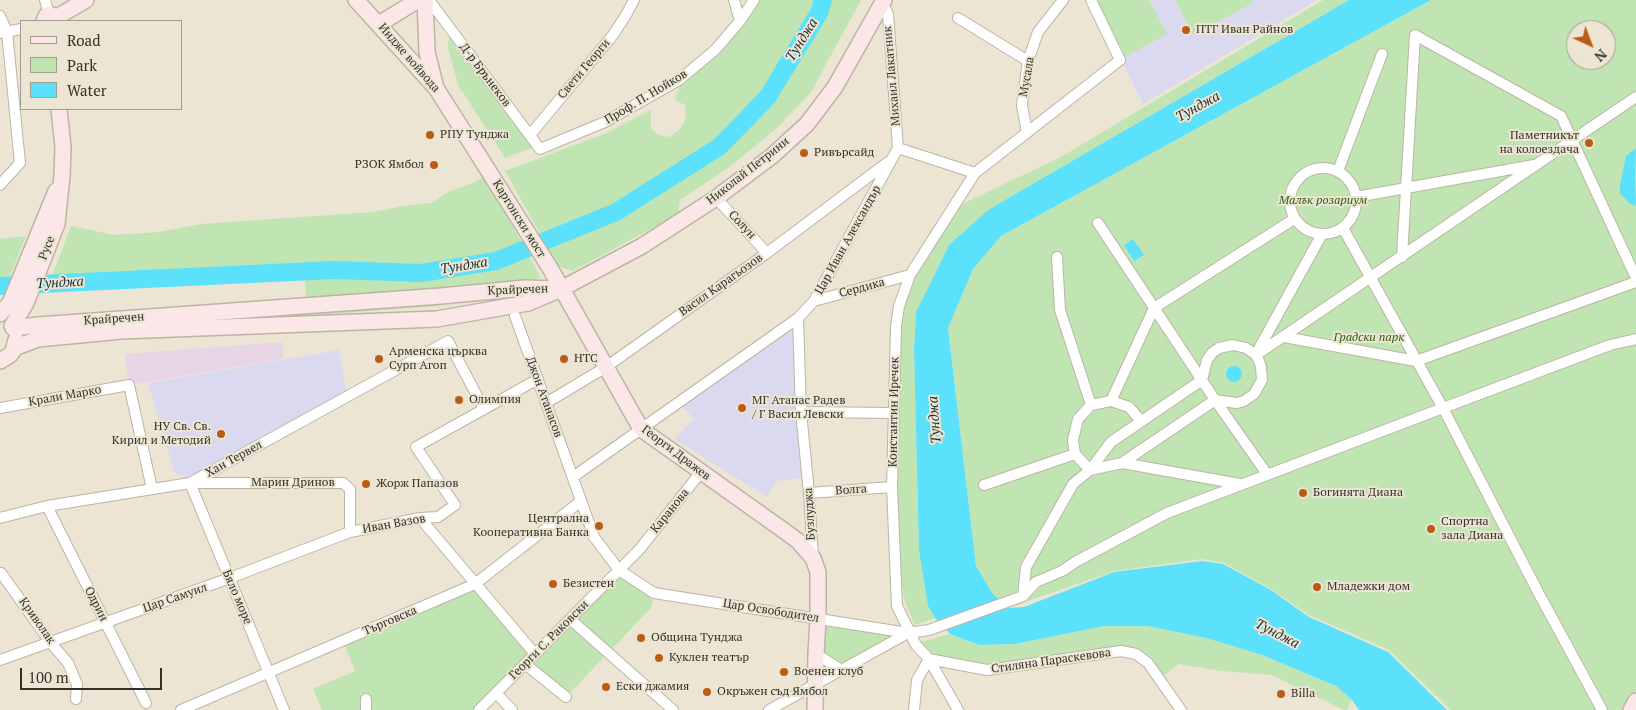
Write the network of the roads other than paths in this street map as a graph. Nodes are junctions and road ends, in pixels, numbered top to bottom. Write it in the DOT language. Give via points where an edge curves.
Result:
graph roads {
  1 [pos="86,0"];
  2 [pos="356,0"];
  3 [pos="418,0"];
  4 [pos="427,0"];
  5 [pos="634,0"];
  6 [pos="734,0"];
  7 [pos="754,0"];
  8 [pos="1063,0"];
  9 [pos="1091,0"];
  10 [pos="882,3"];
  11 [pos="51,15"];
  12 [pos="0,16"];
  13 [pos="958,18"];
  14 [pos="740,21"];
  15 [pos="379,24"];
  16 [pos="20,29"];
  17 [pos="4,33"];
  18 [pos="1382,54"];
  19 [pos="1028,61"];
  20 [pos="436,88"];
  21 [pos="1636,97"];
  22 [pos="60,110"];
  23 [pos="1026,133"];
  24 [pos="530,135"];
  25 [pos="1572,140"];
  26 [pos="898,148"];
  27 [pos="540,149"];
  28 [pos="891,160"];
  29 [pos="1537,164"];
  30 [pos="489,170"];
  31 [pos="1338,171"];
  32 [pos="975,173"];
  33 [pos="0,185"];
  34 [pos="1405,188"];
  35 [pos="1356,197"];
  36 [pos="716,198"];
  37 [pos="1294,219"];
  38 [pos="1098,223"];
  39 [pos="1343,228"];
  40 [pos="1322,234"];
  41 [pos="767,253"];
  42 [pos="1057,257"];
  43 [pos="1402,257"];
  44 [pos="910,275"];
  45 [pos="1370,278"];
  46 [pos="1636,278"];
  47 [pos="1636,282"];
  48 [pos="561,289"];
  49 [pos="814,301"];
  50 [pos="16,306"];
  51 [pos="1154,308"];
  52 [pos="515,316"];
  53 [pos="798,318"];
  54 [pos="9,324"];
  55 [pos="47,324"];
  56 [pos="1284,336"];
  57 [pos="1636,339"];
  58 [pos="14,348"];
  59 [pos="1256,355"];
  60 [pos="0,361"];
  61 [pos="1416,361"];
  62 [pos="606,367"];
  63 [pos="538,379"];
  64 [pos="1202,380"];
  65 [pos="1215,400"];
  66 [pos="1111,401"];
  67 [pos="546,403"];
  68 [pos="1091,406"];
  69 [pos="0,408"];
  70 [pos="1443,408"];
  71 [pos="484,409"];
  72 [pos="801,412"];
  73 [pos="893,413"];
  74 [pos="1141,421"];
  75 [pos="641,429"];
  76 [pos="1075,454"];
  77 [pos="1122,463"];
  78 [pos="1090,470"];
  79 [pos="701,472"];
  80 [pos="1267,474"];
  81 [pos="572,477"];
  82 [pos="190,483"];
  83 [pos="1241,484"];
  84 [pos="984,485"];
  85 [pos="892,487"];
  86 [pos="152,489"];
  87 [pos="809,493"];
  88 [pos="581,501"];
  89 [pos="47,506"];
  90 [pos="0,518"];
  91 [pos="420,518"];
  92 [pos="350,532"];
  93 [pos="813,558"];
  94 [pos="619,570"];
  95 [pos="1,573"];
  96 [pos="230,578"];
  97 [pos="475,584"];
  98 [pos="1022,596"];
  99 [pos="818,618"];
  100 [pos="570,619"];
  101 [pos="106,622"];
  102 [pos="908,633"];
  103 [pos="51,643"];
  104 [pos="535,654"];
  105 [pos="816,654"];
  106 [pos="929,659"];
  107 [pos="0,660"];
  108 [pos="525,664"];
  109 [pos="840,669"];
  110 [pos="269,672"];
  111 [pos="815,684"];
  112 [pos="496,693"];
  113 [pos="566,697"];
  114 [pos="366,698"];
  115 [pos="76,699"];
  116 [pos="1636,701"];
  117 [pos="146,702"];
  118 [pos="181,710"];
  119 [pos="284,710"];
  120 [pos="366,710"];
  121 [pos="479,710"];
  122 [pos="512,710"];
  123 [pos="673,710"];
  124 [pos="769,710"];
  125 [pos="816,710"];
  126 [pos="914,710"];
  127 [pos="958,710"];
  128 [pos="1181,710"];
  129 [pos="1602,710"];
  130 [pos="1631,710"];
  1 -- 11 [label="street"];
  2 -- 15 [label="street, Индже войвода"];
  3 -- 15 [label="street"];
  4 -- 20 [label="street" via="427,52"];
  4 -- 24 [label="street, Д-р Брънеков"];
  5 -- 24 [label="street, Свети Георги" via="613,34"];
  6 -- 14 [label="street"];
  7 -- 14 [label="street, Проф. П. Нойков"];
  8 -- 19 [label="street, Мусала" via="1038,32"];
  9 -- 23 [label="street" via="1120,60"];
  10 -- 26 [label="street, Михаил Лакатник" via="888,14"];
  10 -- 36 [label="street, Николай Петрини" via="835,87 807,124 772,156"];
  12 -- 17 [label="street"];
  13 -- 19 [label="street"];
  14 -- 27 [label="street, Проф. П. Нойков" via="715,50 679,80 605,122"];
  15 -- 20 [label="street, Индже войвода"];
  16 -- 17 [label="street"];
  17 -- 33 [label="street" via="20,163"];
  18 -- 31 [label="street"];
  19 -- 23 [label="street, Мусала" via="1022,105"];
  20 -- 30 [label="street, Индже войвода"];
  21 -- 25 [label="street"];
  22 -- 50 [label="street, Русе" via="62,176 49,224"];
  23 -- 32 [label="street"];
  24 -- 27 [label="street, Д-р Брънеков"];
  25 -- 29 [label="street"];
  25 -- 34 [label="street" via="1560,116 1415,35"];
  25 -- 46 [label="street"];
  26 -- 28 [label="street, Цар Иван Александър"];
  26 -- 32 [label="street"];
  28 -- 41 [label="street, Васил Карагьозов"];
  28 -- 49 [label="street, Цар Иван Александър"];
  29 -- 34 [label="street"];
  29 -- 43 [label="street"];
  30 -- 48 [label="street, Каргонски мост"];
  31 -- 35 [label="street" via="1347,178"];
  31 -- 37 [label="street" via="1317,168 1298,178 1289,198"];
  32 -- 44 [label="street, Константин Иречек"];
  34 -- 35 [label="street"];
  34 -- 43 [label="street"];
  35 -- 39 [label="street" via="1355,208"];
  36 -- 41 [label="street, Солун"];
  36 -- 48 [label="street, Николай Петрини" via="642,246"];
  37 -- 40 [label="street" via="1306,229"];
  37 -- 51 [label="street"];
  38 -- 51 [label="street"];
  39 -- 40 [label="street"];
  39 -- 45 [label="street"];
  40 -- 59 [label="street"];
  41 -- 62 [label="street, Васил Карагьозов"];
  42 -- 68 [label="street" via="1060,310"];
  43 -- 45 [label="street"];
  44 -- 49 [label="street, Сердика"];
  44 -- 73 [label="street, Константин Иречек" via="896,326"];
  45 -- 56 [label="street"];
  45 -- 61 [label="street"];
  47 -- 61 [label="street"];
  48 -- 55 [label="street, Крайречен" via="525,288"];
  48 -- 58 [label="street, Крайречен" via="528,303 437,319 121,331 38,339"];
  48 -- 62 [label="street, Георги Дражев"];
  49 -- 53 [label="street, Цар Иван Александър"];
  50 -- 54 [label="street, Русе"];
  50 -- 55 [label="street"];
  51 -- 64 [label="street"];
  51 -- 66 [label="street"];
  52 -- 63 [label="street, Джон Атанасов"];
  53 -- 72 [label="street, Бузлуджа"];
  53 -- 75 [label="street, Цар Иван Александър"];
  54 -- 55 [label="street, Крайречен"];
  54 -- 58 [label="street" via="16,336"];
  56 -- 59 [label="street"];
  56 -- 61 [label="street"];
  57 -- 70 [label="street" via="1610,345"];
  58 -- 60 [label="street"];
  59 -- 64 [label="street" via="1240,345 1219,348 1207,360"];
  59 -- 65 [label="street" via="1262,374 1254,394 1237,403"];
  61 -- 70 [label="street"];
  62 -- 67 [label="street, Васил Карагьозов"];
  62 -- 75 [label="street, Георги Дражев"];
  63 -- 67 [label="street, Джон Атанасов"];
  63 -- 71 [label="street"];
  64 -- 65 [label="street"];
  64 -- 74 [label="street"];
  65 -- 77 [label="street"];
  65 -- 80 [label="street"];
  66 -- 68 [label="street"];
  66 -- 74 [label="street" via="1129,407"];
  67 -- 81 [label="street, Джон Атанасов"];
  68 -- 76 [label="street" via="1078,419 1073,440"];
  69 -- 86 [label="street, Крали Марко" via="129,385"];
  70 -- 80 [label="street"];
  70 -- 129 [label="street"];
  71 -- 82 [label="street, Хан Тервел" via="448,341"];
  71 -- 91 [label="street, Иван Вазов" via="416,447 455,505 438,517"];
  72 -- 73 [label="street"];
  72 -- 87 [label="street, Бузлуджа"];
  73 -- 85 [label="street, Константин Иречек"];
  74 -- 78 [label="street" via="1111,442"];
  75 -- 79 [label="street, Георги Дражев"];
  75 -- 81 [label="street, Цар Иван Александър"];
  76 -- 78 [label="street"];
  76 -- 84 [label="street"];
  77 -- 78 [label="street"];
  77 -- 83 [label="street"];
  78 -- 98 [label="street" via="1073,484 1026,566"];
  79 -- 93 [label="street, Георги Дражев" via="798,541"];
  79 -- 94 [label="street, Каранова"];
  80 -- 83 [label="street"];
  81 -- 88 [label="street, Джон Атанасов"];
  82 -- 86 [label="street, Хан Тервел"];
  82 -- 92 [label="street, Марин Дринов" via="343,483 350,489"];
  82 -- 96 [label="street, Бяло море"];
  83 -- 98 [label="street" via="1167,513 1036,582"];
  85 -- 87 [label="street, Волга"];
  85 -- 102 [label="street, Константин Иречек" via="897,606"];
  86 -- 89 [label="street, Хан Тервел"];
  87 -- 93 [label="street, Бузлуджа"];
  88 -- 94 [label="street, Цар Освободител" via="594,537"];
  88 -- 97 [label="street, Търговска"];
  89 -- 90 [label="street, Хан Тервел"];
  89 -- 101 [label="street, Одрин"];
  91 -- 92 [label="street, Иван Вазов"];
  91 -- 97 [label="street"];
  92 -- 96 [label="street, Цар Самуил"];
  93 -- 99 [label="street, Бузлуджа" via="818,572"];
  94 -- 99 [label="street, Цар Освободител" via="654,593"];
  94 -- 100 [label="street, Георги С. Раковски"];
  95 -- 103 [label="street, Криволак"];
  96 -- 101 [label="street, Цар Самуил"];
  96 -- 110 [label="street, Бяло море"];
  97 -- 104 [label="street"];
  97 -- 110 [label="street, Търговска"];
  98 -- 102 [label="street, Цар Освободител" via="929,630"];
  99 -- 102 [label="street, Цар Освободител"];
  99 -- 105 [label="street, Бузлуджа"];
  100 -- 104 [label="street, Георги С. Раковски"];
  100 -- 123 [label="street"];
  101 -- 103 [label="street, Цар Самуил"];
  101 -- 117 [label="street, Одрин"];
  102 -- 106 [label="street"];
  102 -- 109 [label="street"];
  103 -- 107 [label="street, Цар Самуил"];
  103 -- 115 [label="street, Криволак" via="68,663 77,684"];
  104 -- 108 [label="street, Георги С. Раковски"];
  105 -- 109 [label="street"];
  105 -- 111 [label="street, Бузлуджа"];
  106 -- 126 [label="street" via="917,680"];
  106 -- 127 [label="street"];
  106 -- 128 [label="street, Стиляна Параскевова" via="987,670 1121,651 1136,654 1148,663"];
  108 -- 112 [label="street, Георги С. Раковски"];
  108 -- 113 [label="street"];
  109 -- 111 [label="street"];
  110 -- 118 [label="street, Търговска"];
  110 -- 119 [label="street, Бяло море"];
  111 -- 124 [label="street"];
  111 -- 125 [label="street, Бузлуджа"];
  112 -- 121 [label="street, Георги С. Раковски"];
  112 -- 122 [label="street"];
  114 -- 120 [label="street"];
  116 -- 130 [label="street"];
}
